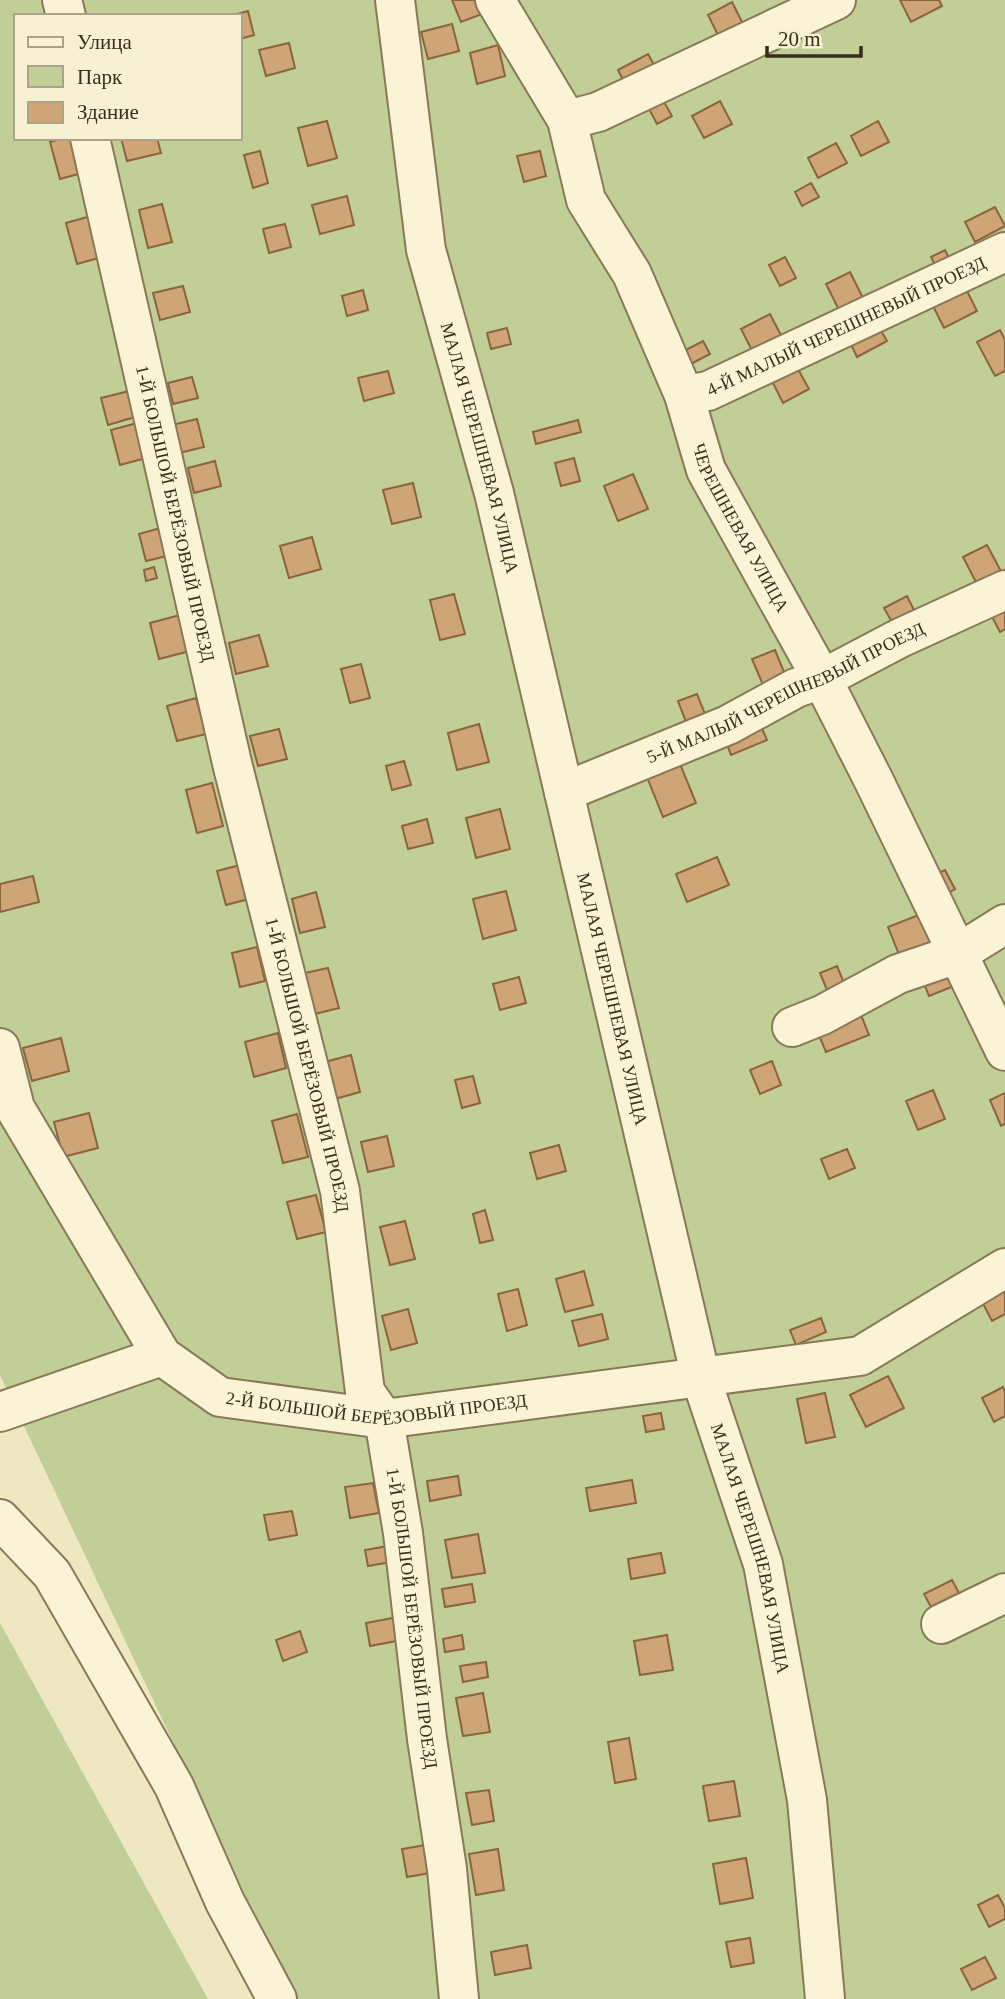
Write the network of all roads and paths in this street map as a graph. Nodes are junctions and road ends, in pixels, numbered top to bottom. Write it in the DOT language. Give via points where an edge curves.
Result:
graph roads {
  1 [pos="395,0"];
  2 [pos="495,0"];
  3 [pos="836,0"];
  4 [pos="567,120"];
  5 [pos="90,140"];
  6 [pos="1005,252"];
  7 [pos="684,395"];
  8 [pos="1005,590"];
  9 [pos="822,679"];
  10 [pos="564,792"];
  11 [pos="1005,924"];
  12 [pos="957,954"];
  13 [pos="792,1027"];
  14 [pos="0,1048"];
  15 [pos="1005,1051"];
  16 [pos="1005,1268"];
  17 [pos="162,1356"];
  18 [pos="701,1378"];
  19 [pos="0,1412"];
  20 [pos="384,1419"];
  21 [pos="0,1519"];
  22 [pos="1005,1593"];
  23 [pos="941,1624"];
  24 [pos="277,1999"];
  25 [pos="459,1999"];
  26 [pos="825,1999"];
  1 -- 10 [label="lane, МАЛАЯ ЧЕРЕШНЕВАЯ УЛИЦА" via="426,250 494,494"];
  2 -- 4 [label="lane, ЧЕРЕШНЕВАЯ УЛИЦА"];
  3 -- 4 [label="lane" via="598,112"];
  4 -- 7 [label="lane, ЧЕРЕШНЕВАЯ УЛИЦА" via="586,200 632,274"];
  5 -- 20 [label="lane, 1-Й БОЛЬШОЙ БЕРЁЗОВЫЙ ПРОЕЗД" via="232,763 340,1191 365,1392"];
  6 -- 7 [label="lane, 4-Й МАЛЫЙ ЧЕРЕШНЕВЫЙ ПРОЕЗД" via="708,391"];
  7 -- 9 [label="lane, ЧЕРЕШНЕВАЯ УЛИЦА" via="706,470"];
  8 -- 9 [label="lane, 5-Й МАЛЫЙ ЧЕРЕШНЕВЫЙ ПРОЕЗД"];
  9 -- 10 [label="lane, 5-Й МАЛЫЙ ЧЕРЕШНЕВЫЙ ПРОЕЗД" via="728,724"];
  9 -- 12 [label="lane, ЧЕРЕШНЕВАЯ УЛИЦА"];
  10 -- 18 [label="lane, МАЛАЯ ЧЕРЕШНЕВАЯ УЛИЦА"];
  11 -- 12 [label="lane"];
  12 -- 13 [label="lane" via="898,974"];
  12 -- 15 [label="lane, ЧЕРЕШНЕВАЯ УЛИЦА"];
  14 -- 17 [label="lane, 2-Й БОЛЬШОЙ БЕРЁЗОВЫЙ ПРОЕЗД" via="15,1108"];
  16 -- 18 [label="lane, 2-Й БОЛЬШОЙ БЕРЁЗОВЫЙ ПРОЕЗД" via="860,1356"];
  17 -- 19 [label="lane"];
  17 -- 20 [label="lane, 2-Й БОЛЬШОЙ БЕРЁЗОВЫЙ ПРОЕЗД" via="220,1397"];
  18 -- 20 [label="lane, 2-Й БОЛЬШОЙ БЕРЁЗОВЫЙ ПРОЕЗД"];
  18 -- 26 [label="lane, МАЛАЯ ЧЕРЕШНЕВАЯ УЛИЦА" via="763,1564 807,1800"];
  20 -- 25 [label="lane, 1-Й БОЛЬШОЙ БЕРЁЗОВЫЙ ПРОЕЗД" via="447,1869"];
  21 -- 24 [label="lane" via="52,1574 174,1786 225,1902"];
  22 -- 23 [label="lane"];
}
